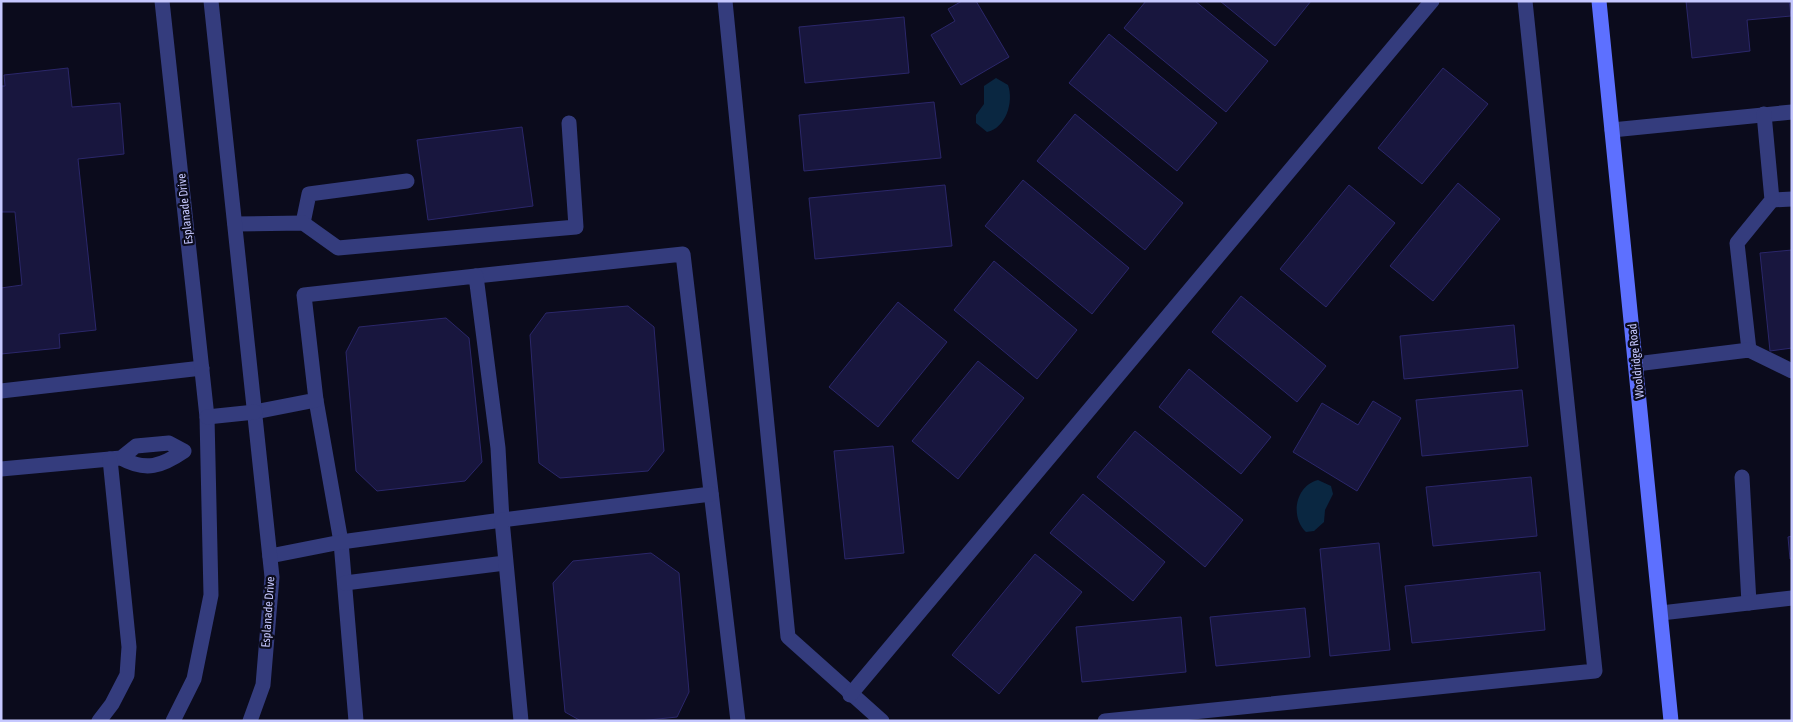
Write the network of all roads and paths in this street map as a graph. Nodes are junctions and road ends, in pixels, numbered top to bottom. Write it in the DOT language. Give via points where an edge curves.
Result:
graph roads {
  1 [pos="162,1"];
  2 [pos="211,1"];
  3 [pos="725,1"];
  4 [pos="1432,1"];
  5 [pos="1525,1"];
  6 [pos="1599,1"];
  7 [pos="1792,112"];
  8 [pos="1764,114"];
  9 [pos="569,123"];
  10 [pos="1612,130"];
  11 [pos="407,181"];
  12 [pos="1792,199"];
  13 [pos="1772,200"];
  14 [pos="303,222"];
  15 [pos="235,224"];
  16 [pos="476,276"];
  17 [pos="1749,350"];
  18 [pos="1636,364"];
  19 [pos="202,368"];
  20 [pos="1792,371"];
  21 [pos="1,391"];
  22 [pos="316,400"];
  23 [pos="254,412"];
  24 [pos="208,417"];
  25 [pos="208,448"];
  26 [pos="115,458"];
  27 [pos="1,469"];
  28 [pos="1742,477"];
  29 [pos="711,494"];
  30 [pos="502,520"];
  31 [pos="341,542"];
  32 [pos="270,556"];
  33 [pos="505,563"];
  34 [pos="345,583"];
  35 [pos="1792,598"];
  36 [pos="1749,603"];
  37 [pos="1661,613"];
  38 [pos="850,695"];
  39 [pos="99,721"];
  40 [pos="173,721"];
  41 [pos="250,721"];
  42 [pos="356,721"];
  43 [pos="521,721"];
  44 [pos="738,721"];
  45 [pos="882,721"];
  46 [pos="1105,721"];
  47 [pos="1671,721"];
  1 -- 19 [label="street, Esplanade Drive"];
  2 -- 15 [label="street, Esplanade Drive"];
  3 -- 38 [label="street" via="788,636"];
  4 -- 38 [label="street"];
  5 -- 46 [label="street" via="1595,671"];
  6 -- 10 [label="main road, Wooldridge Road"];
  7 -- 8 [label="street"];
  8 -- 10 [label="street"];
  8 -- 13 [label="street"];
  9 -- 14 [label="street" via="576,227 338,248"];
  10 -- 18 [label="main road, Wooldridge Road"];
  11 -- 14 [label="street" via="309,194"];
  12 -- 13 [label="street"];
  13 -- 17 [label="street" via="1737,243"];
  14 -- 15 [label="street"];
  15 -- 23 [label="street, Esplanade Drive"];
  16 -- 22 [label="street" via="304,295"];
  16 -- 29 [label="street" via="683,254"];
  16 -- 30 [label="street" via="498,448"];
  17 -- 18 [label="street"];
  17 -- 20 [label="street"];
  18 -- 37 [label="main road, Wooldridge Road"];
  19 -- 21 [label="street"];
  19 -- 24 [label="street, Esplanade Drive"];
  22 -- 23 [label="street"];
  22 -- 31 [label="street"];
  23 -- 24 [label="street"];
  23 -- 32 [label="street, Esplanade Drive"];
  24 -- 25 [label="street, Esplanade Drive"];
  25 -- 26 [label="street" via="184,451 167,463 136,466"];
  25 -- 40 [label="street, Esplanade Drive" via="211,596 194,679"];
  26 -- 27 [label="street"];
  26 -- 39 [label="street" via="129,647 127,675"];
  28 -- 36 [label="street"];
  29 -- 30 [label="street"];
  29 -- 44 [label="street"];
  30 -- 31 [label="street"];
  30 -- 33 [label="street"];
  31 -- 32 [label="street"];
  31 -- 34 [label="street"];
  32 -- 41 [label="street, Esplanade Drive" via="272,577 263,684"];
  33 -- 34 [label="street"];
  33 -- 43 [label="street"];
  34 -- 42 [label="street"];
  35 -- 36 [label="street"];
  36 -- 37 [label="street"];
  37 -- 47 [label="main road, Wooldridge Road"];
  38 -- 45 [label="street"];
}
